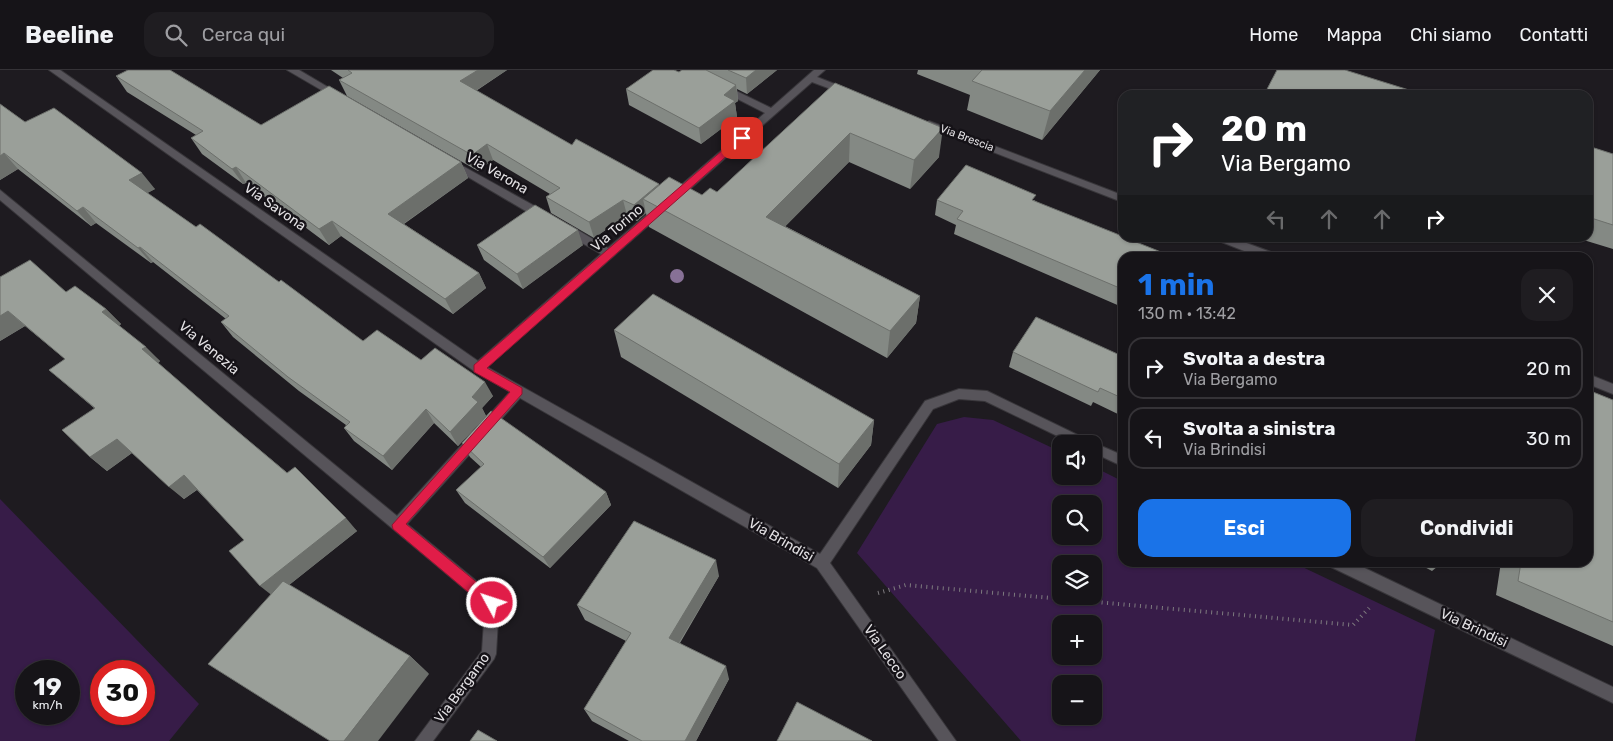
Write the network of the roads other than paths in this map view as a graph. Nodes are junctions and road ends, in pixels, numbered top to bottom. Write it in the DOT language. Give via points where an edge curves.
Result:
graph roads {
  1 [pos="54,70"];
  2 [pos="292,70"];
  3 [pos="820,70"];
  4 [pos="811,78"];
  5 [pos="711,82"];
  6 [pos="857,96"];
  7 [pos="344,100"];
  8 [pos="772,112"];
  9 [pos="921,120"];
  10 [pos="438,154"];
  11 [pos="0,194"];
  12 [pos="1118,196"];
  13 [pos="1233,242"];
  14 [pos="1259,252"];
  15 [pos="610,254"];
  16 [pos="478,368"];
  17 [pos="1593,381"];
  18 [pos="1613,388"];
  19 [pos="518,391"];
  20 [pos="1068,435"];
  21 [pos="1102,451"];
  22 [pos="1118,459"];
  23 [pos="398,525"];
  24 [pos="822,564"];
  25 [pos="1346,567"];
  26 [pos="1613,695"];
  27 [pos="423,741"];
  28 [pos="948,741"];
  1 -- 16 [label="street, Via Savona"];
  2 -- 7 [label="street"];
  3 -- 4 [label="street, Via Torino"];
  4 -- 6 [label="street"];
  4 -- 8 [label="street, Via Torino"];
  5 -- 8 [label="street"];
  8 -- 15 [label="street, Via Torino"];
  9 -- 12 [label="street, Via Brescia"];
  10 -- 15 [label="street, Via Verona"];
  11 -- 23 [label="street, Via Venezia"];
  13 -- 14 [label="street"];
  15 -- 16 [label="street, Via Torino"];
  16 -- 19 [label="street, Via Brindisi"];
  17 -- 18 [label="street"];
  19 -- 23 [label="street"];
  19 -- 24 [label="street, Via Brindisi"];
  20 -- 24 [label="street, Via Brindisi" via="987,396 959,394 929,405"];
  21 -- 22 [label="street"];
  23 -- 27 [label="street, Via Bergamo" via="492,603 490,654"];
  24 -- 28 [label="street, Via Lecco"];
  25 -- 26 [label="street, Via Brindisi"];
}
